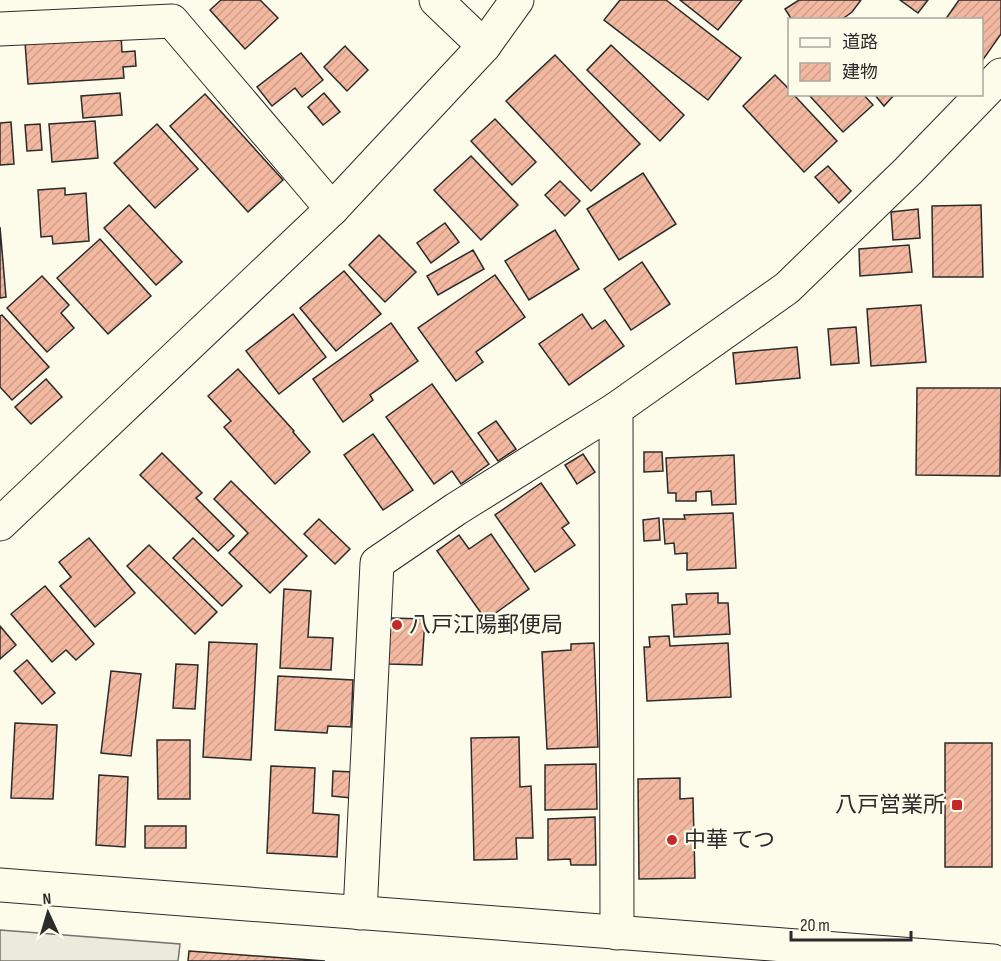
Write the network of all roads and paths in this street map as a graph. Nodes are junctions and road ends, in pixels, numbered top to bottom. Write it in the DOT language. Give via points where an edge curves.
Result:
graph roads {
  1 [pos="436,0"];
  2 [pos="517,0"];
  3 [pos="0,29"];
  4 [pos="484,46"];
  5 [pos="1001,75"];
  6 [pos="983,94"];
  7 [pos="981,96"];
  8 [pos="332,208"];
  9 [pos="616,409"];
  10 [pos="0,524"];
  11 [pos="0,885"];
  12 [pos="360,913"];
  13 [pos="617,933"];
  14 [pos="993,961"];
  1 -- 4 [label="street"];
  2 -- 4 [label="street"];
  3 -- 8 [label="street" via="172,21"];
  4 -- 8 [label="street"];
  5 -- 6 [label="street"];
  7 -- 9 [label="street" via="787,288"];
  8 -- 10 [label="street"];
  9 -- 12 [label="street" via="377,563"];
  9 -- 13 [label="street"];
  11 -- 12 [label="street"];
  12 -- 13 [label="street"];
  13 -- 14 [label="street"];
}
